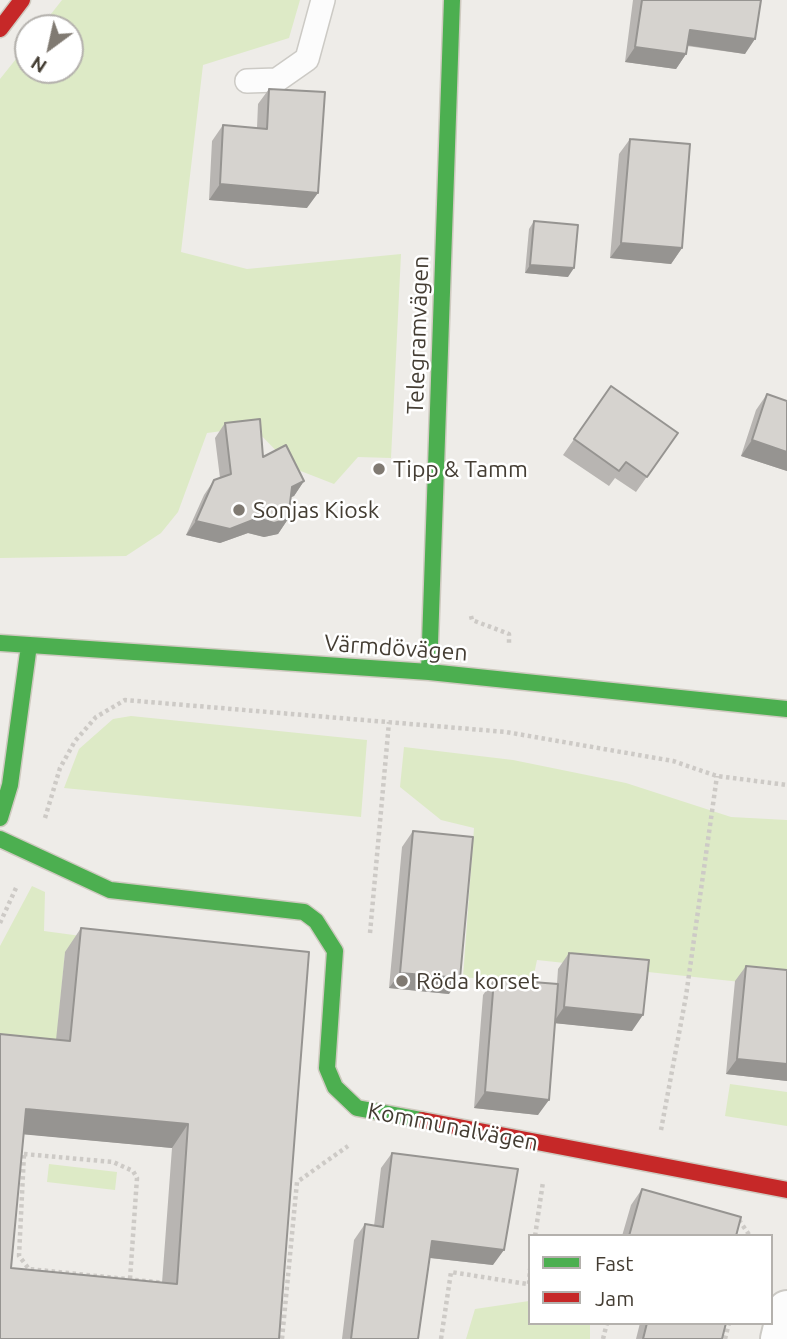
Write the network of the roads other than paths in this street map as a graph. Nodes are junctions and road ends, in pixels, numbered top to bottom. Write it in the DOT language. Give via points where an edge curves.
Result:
graph roads {
  1 [pos="22,0"];
  2 [pos="323,0"];
  3 [pos="452,0"];
  4 [pos="0,29"];
  5 [pos="247,81"];
  6 [pos="0,643"];
  7 [pos="29,645"];
  8 [pos="429,672"];
  9 [pos="787,709"];
  10 [pos="0,738"];
  11 [pos="10,785"];
  12 [pos="0,818"];
  13 [pos="0,839"];
  14 [pos="787,1190"];
  15 [pos="787,1310"];
  16 [pos="780,1339"];
  1 -- 4 [label="street"];
  2 -- 5 [label="lane" via="307,59 276,80"];
  3 -- 8 [label="street, Telegramvägen"];
  6 -- 7 [label="street, Värmdövägen"];
  7 -- 8 [label="street, Värmdövägen"];
  7 -- 11 [label="street"];
  8 -- 9 [label="street, Värmdövägen"];
  10 -- 11 [label="street"];
  11 -- 12 [label="street"];
  13 -- 14 [label="street, Kommunalvägen" via="110,890 304,912 316,921 335,951 327,1068 335,1087 357,1108"];
  15 -- 16 [label="street"];
}
